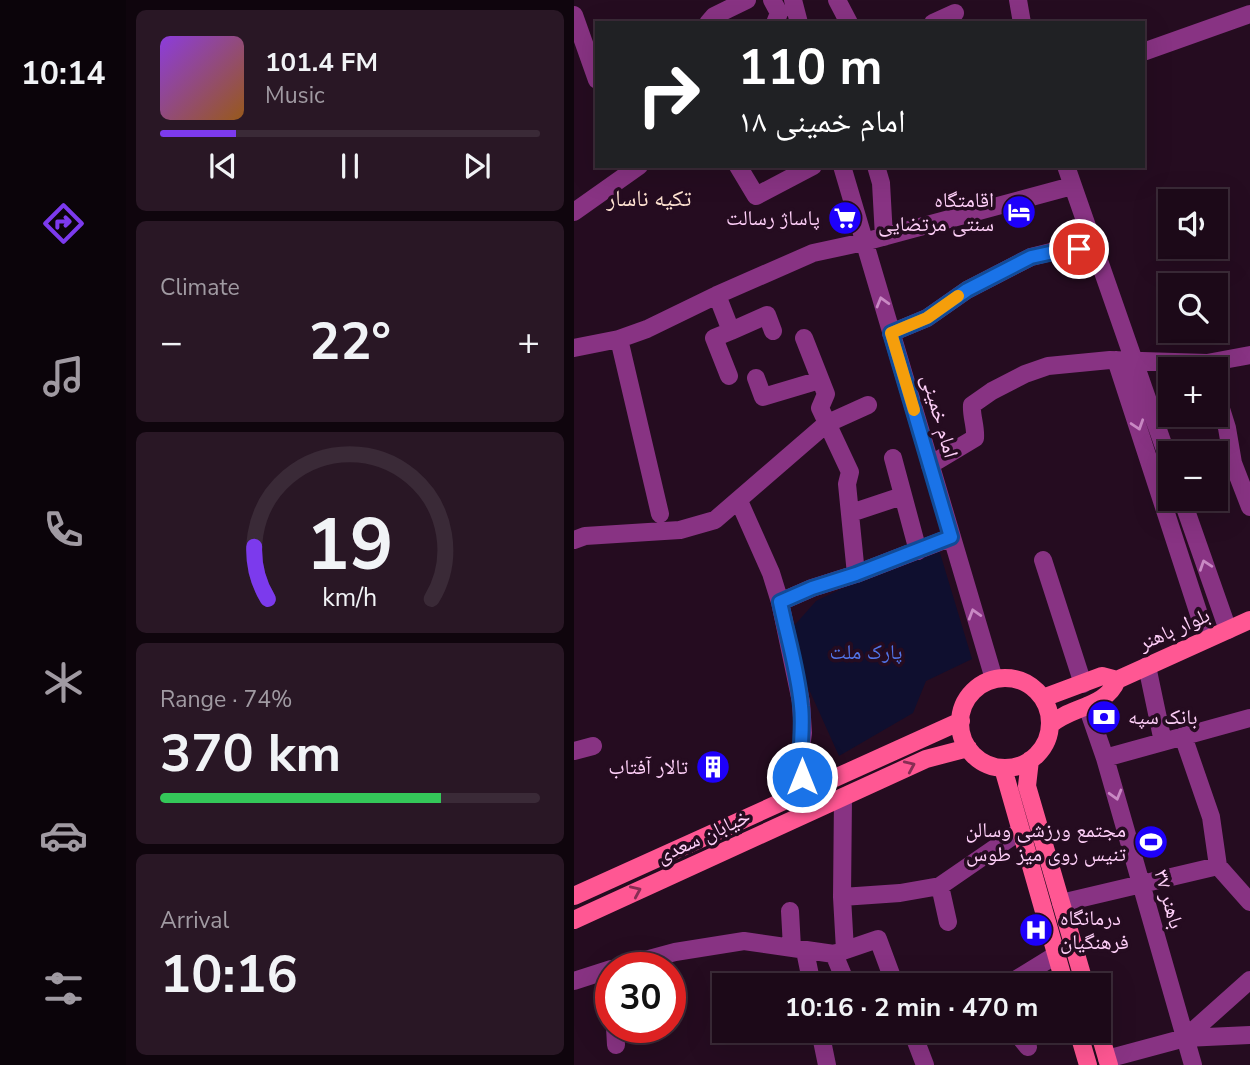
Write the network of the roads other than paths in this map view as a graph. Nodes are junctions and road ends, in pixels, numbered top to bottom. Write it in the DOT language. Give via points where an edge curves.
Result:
graph roads {
  1 [pos="747,0"];
  2 [pos="772,0"];
  3 [pos="793,0"];
  4 [pos="837,0"];
  5 [pos="1018,0"];
  6 [pos="955,13"];
  7 [pos="1250,14"];
  8 [pos="574,15"];
  9 [pos="710,21"];
  10 [pos="776,21"];
  11 [pos="798,21"];
  12 [pos="848,21"];
  13 [pos="937,21"];
  14 [pos="1023,21"];
  15 [pos="1145,51"];
  16 [pos="595,74"];
  17 [pos="636,168"];
  18 [pos="739,168"];
  19 [pos="809,168"];
  20 [pos="843,168"];
  21 [pos="877,168"];
  22 [pos="1067,168"];
  23 [pos="1072,186"];
  24 [pos="574,212"];
  25 [pos="884,237"];
  26 [pos="864,242"];
  27 [pos="1094,249"];
  28 [pos="717,295"];
  29 [pos="731,331"];
  30 [pos="773,331"];
  31 [pos="891,333"];
  32 [pos="804,338"];
  33 [pos="619,339"];
  34 [pos="574,348"];
  35 [pos="1250,355"];
  36 [pos="1125,360"];
  37 [pos="1228,361"];
  38 [pos="1158,362"];
  39 [pos="729,376"];
  40 [pos="756,378"];
  41 [pos="820,380"];
  42 [pos="868,405"];
  43 [pos="826,425"];
  44 [pos="1227,427"];
  45 [pos="1160,441"];
  46 [pos="892,458"];
  47 [pos="930,465"];
  48 [pos="902,496"];
  49 [pos="739,501"];
  50 [pos="1250,507"];
  51 [pos="1186,511"];
  52 [pos="851,513"];
  53 [pos="660,514"];
  54 [pos="951,537"];
  55 [pos="574,540"];
  56 [pos="918,551"];
  57 [pos="1043,560"];
  58 [pos="856,574"];
  59 [pos="780,602"];
  60 [pos="1250,620"];
  61 [pos="1228,630"];
  62 [pos="1208,639"];
  63 [pos="1147,666"];
  64 [pos="994,679"];
  65 [pos="1117,680"];
  66 [pos="1083,684"];
  67 [pos="1043,698"];
  68 [pos="1087,706"];
  69 [pos="1250,718"];
  70 [pos="961,721"];
  71 [pos="1050,725"];
  72 [pos="1183,736"];
  73 [pos="1163,742"];
  74 [pos="593,746"];
  75 [pos="968,748"];
  76 [pos="574,751"];
  77 [pos="1105,758"];
  78 [pos="1030,760"];
  79 [pos="863,765"];
  80 [pos="1003,768"];
  81 [pos="872,784"];
  82 [pos="1027,786"];
  83 [pos="1008,791"];
  84 [pos="805,792"];
  85 [pos="843,797"];
  86 [pos="1020,831"];
  87 [pos="1218,866"];
  88 [pos="1141,883"];
  89 [pos="940,886"];
  90 [pos="574,896"];
  91 [pos="842,897"];
  92 [pos="1250,902"];
  93 [pos="1061,903"];
  94 [pos="790,911"];
  95 [pos="574,920"];
  96 [pos="948,922"];
  97 [pos="799,950"];
  98 [pos="675,952"];
  99 [pos="839,952"];
  100 [pos="1056,956"];
  101 [pos="808,973"];
  102 [pos="844,973"];
  103 [pos="891,973"];
  104 [pos="1027,973"];
  105 [pos="1061,973"];
  106 [pos="1081,973"];
  107 [pos="595,974"];
  108 [pos="1250,980"];
  109 [pos="574,981"];
  110 [pos="1250,1035"];
  111 [pos="1185,1038"];
  112 [pos="822,1043"];
  113 [pos="917,1043"];
  114 [pos="1025,1043"];
  115 [pos="1082,1043"];
  116 [pos="1102,1043"];
  117 [pos="1028,1047"];
  118 [pos="1108,1062"];
  119 [pos="827,1065"];
  120 [pos="925,1065"];
  121 [pos="1088,1065"];
  122 [pos="1193,1065"];
  1 -- 9 [label="street"];
  2 -- 10 [label="street" via="779,13"];
  3 -- 11 [label="street"];
  4 -- 12 [label="street"];
  5 -- 14 [label="street"];
  6 -- 13 [label="street"];
  7 -- 15 [label="street"];
  8 -- 16 [label="street"];
  17 -- 24 [label="street"];
  18 -- 19 [label="street" via="756,196"];
  20 -- 26 [label="street, امام خمینی"];
  21 -- 25 [label="street"];
  22 -- 23 [label="street"];
  23 -- 25 [label="street"];
  23 -- 27 [label="street"];
  25 -- 26 [label="street"];
  26 -- 28 [label="street" via="813,253"];
  31 -- 26 [label="street, امام خمینی, one-way"];
  27 -- 31 [label="street" via="1031,257 967,290 927,318"];
  27 -- 36 [label="street"];
  28 -- 29 [label="street"];
  28 -- 33 [label="street"];
  29 -- 30 [label="street" via="767,315"];
  29 -- 39 [label="street" via="714,338"];
  31 -- 47 [label="street, امام خمینی"];
  32 -- 41 [label="street"];
  33 -- 34 [label="street"];
  33 -- 53 [label="street"];
  35 -- 37 [label="street"];
  36 -- 38 [label="street"];
  36 -- 45 [label="street"];
  36 -- 47 [label="street" via="1048,366 992,391 972,405 975,438"];
  36 -- 62 [label="street, one-way"];
  40 -- 41 [label="street" via="763,397"];
  41 -- 43 [label="street" via="826,394 820,408"];
  42 -- 43 [label="street"];
  43 -- 49 [label="street"];
  43 -- 52 [label="street" via="850,472"];
  44 -- 50 [label="street" via="1233,463"];
  46 -- 48 [label="street"];
  47 -- 54 [label="street, امام خمینی"];
  48 -- 52 [label="street"];
  48 -- 56 [label="street"];
  49 -- 55 [label="street" via="715,520 680,530"];
  49 -- 59 [label="street"];
  61 -- 51 [label="street, one-way"];
  52 -- 58 [label="street"];
  54 -- 56 [label="street"];
  64 -- 54 [label="street, امام خمینی, one-way"];
  56 -- 58 [label="street"];
  57 -- 66 [label="street"];
  58 -- 59 [label="street"];
  59 -- 84 [label="street" via="801,702 800,763"];
  60 -- 61 [label="main road, بلوار باهنر"];
  61 -- 62 [label="main road, بلوار باهنر"];
  62 -- 63 [label="main road, بلوار باهنر"];
  63 -- 65 [label="main road, بلوار باهنر"];
  63 -- 73 [label="street"];
  64 -- 67 [label="main road" via="1021,681"];
  64 -- 70 [label="main road" via="970,695"];
  65 -- 66 [label="main road" via="1102,676"];
  65 -- 68 [label="main road" via="1112,691"];
  66 -- 67 [label="main road"];
  67 -- 71 [label="main road"];
  68 -- 71 [label="main road" via="1061,715"];
  68 -- 77 [label="street, باهنر ۳۷"];
  69 -- 72 [label="street"];
  70 -- 75 [label="main road"];
  70 -- 79 [label="main road, خیابان سعدی"];
  71 -- 78 [label="main road" via="1047,739"];
  72 -- 73 [label="street"];
  72 -- 87 [label="street" via="1211,817"];
  73 -- 77 [label="street"];
  74 -- 76 [label="street"];
  75 -- 80 [label="main road" via="989,765"];
  81 -- 75 [label="main road, خیابان سعدی, one-way" via="926,759"];
  77 -- 88 [label="street, باهنر ۳۷, one-way"];
  78 -- 80 [label="main road"];
  78 -- 82 [label="main road"];
  79 -- 81 [label="main road" via="872,769"];
  79 -- 84 [label="main road, خیابان سعدی"];
  80 -- 83 [label="main road"];
  81 -- 85 [label="main road, خیابان سعدی"];
  82 -- 83 [label="main road"];
  82 -- 93 [label="main road"];
  83 -- 86 [label="main road"];
  84 -- 90 [label="main road, خیابان سعدی"];
  85 -- 91 [label="street"];
  95 -- 85 [label="main road, خیابان سعدی, one-way"];
  86 -- 89 [label="street"];
  86 -- 100 [label="main road"];
  87 -- 88 [label="street"];
  87 -- 92 [label="street"];
  88 -- 93 [label="street"];
  88 -- 111 [label="street, باهنر ۳۷"];
  89 -- 91 [label="street"];
  89 -- 96 [label="street"];
  91 -- 99 [label="street"];
  93 -- 106 [label="main road"];
  94 -- 97 [label="street"];
  97 -- 98 [label="street" via="744,941"];
  97 -- 99 [label="street"];
  97 -- 101 [label="street"];
  99 -- 102 [label="street"];
  99 -- 103 [label="street" via="878,939"];
  100 -- 104 [label="street"];
  100 -- 105 [label="main road"];
  107 -- 109 [label="street"];
  108 -- 111 [label="street"];
  110 -- 111 [label="street"];
  111 -- 118 [label="street"];
  111 -- 122 [label="street, باهنر ۳۷"];
  112 -- 119 [label="street"];
  113 -- 120 [label="street"];
  114 -- 117 [label="street"];
  115 -- 121 [label="main road"];
  116 -- 118 [label="main road"];
}
